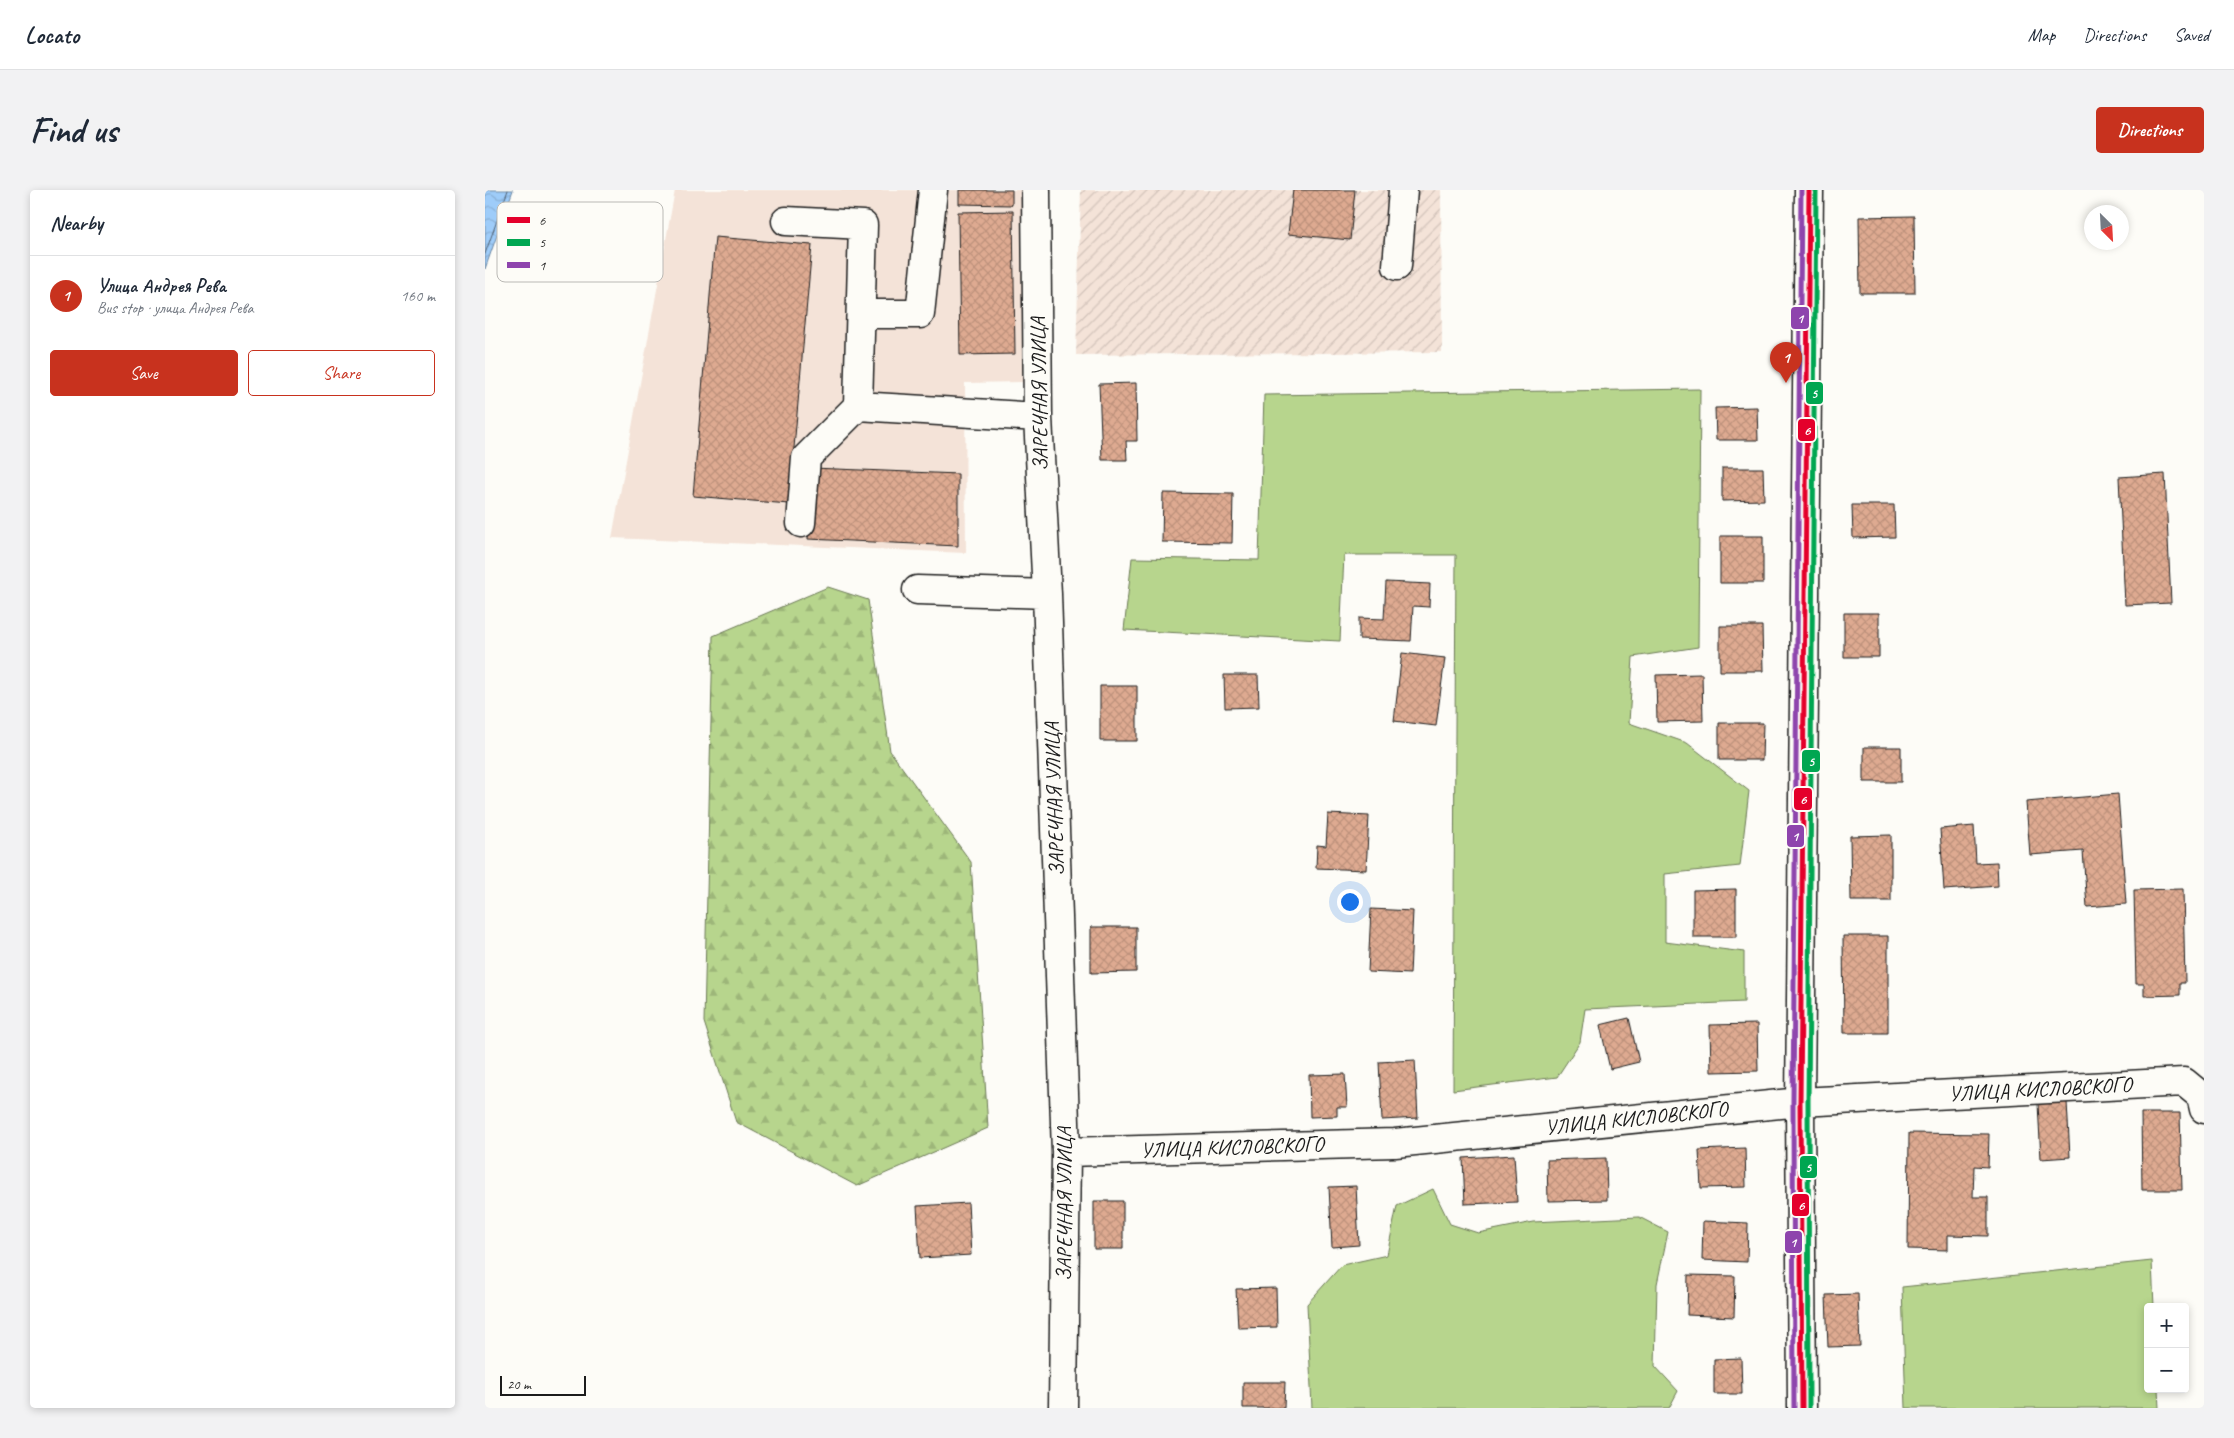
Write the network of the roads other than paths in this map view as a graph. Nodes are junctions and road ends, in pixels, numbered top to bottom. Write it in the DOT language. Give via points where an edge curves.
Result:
graph roads {
  1 [pos="933,190"];
  2 [pos="1036,190"];
  3 [pos="1403,190"];
  4 [pos="1809,190"];
  5 [pos="786,221"];
  6 [pos="1397,266"];
  7 [pos="861,314"];
  8 [pos="858,406"];
  9 [pos="1038,417"];
  10 [pos="801,523"];
  11 [pos="917,590"];
  12 [pos="1047,594"];
  13 [pos="1800,1102"];
  14 [pos="2202,1102"];
  15 [pos="1066,1152"];
  16 [pos="1063,1408"];
  17 [pos="1802,1408"];
  1 -- 7 [label="street" via="920,314"];
  2 -- 9 [label="street, ЗАРЕЧНАЯ УЛИЦА"];
  3 -- 6 [label="street"];
  4 -- 13 [label="street"];
  5 -- 7 [label="street" via="863,225"];
  7 -- 8 [label="street"];
  8 -- 9 [label="street"];
  8 -- 10 [label="street" via="806,458"];
  9 -- 12 [label="street, ЗАРЕЧНАЯ УЛИЦА"];
  11 -- 12 [label="street"];
  12 -- 15 [label="street, ЗАРЕЧНАЯ УЛИЦА"];
  13 -- 14 [label="street, УЛИЦА КИСЛОВСКОГО" via="2184,1082"];
  13 -- 15 [label="street, УЛИЦА КИСЛОВСКОГО" via="1395,1142"];
  13 -- 17 [label="street"];
  15 -- 16 [label="street, ЗАРЕЧНАЯ УЛИЦА"];
}
